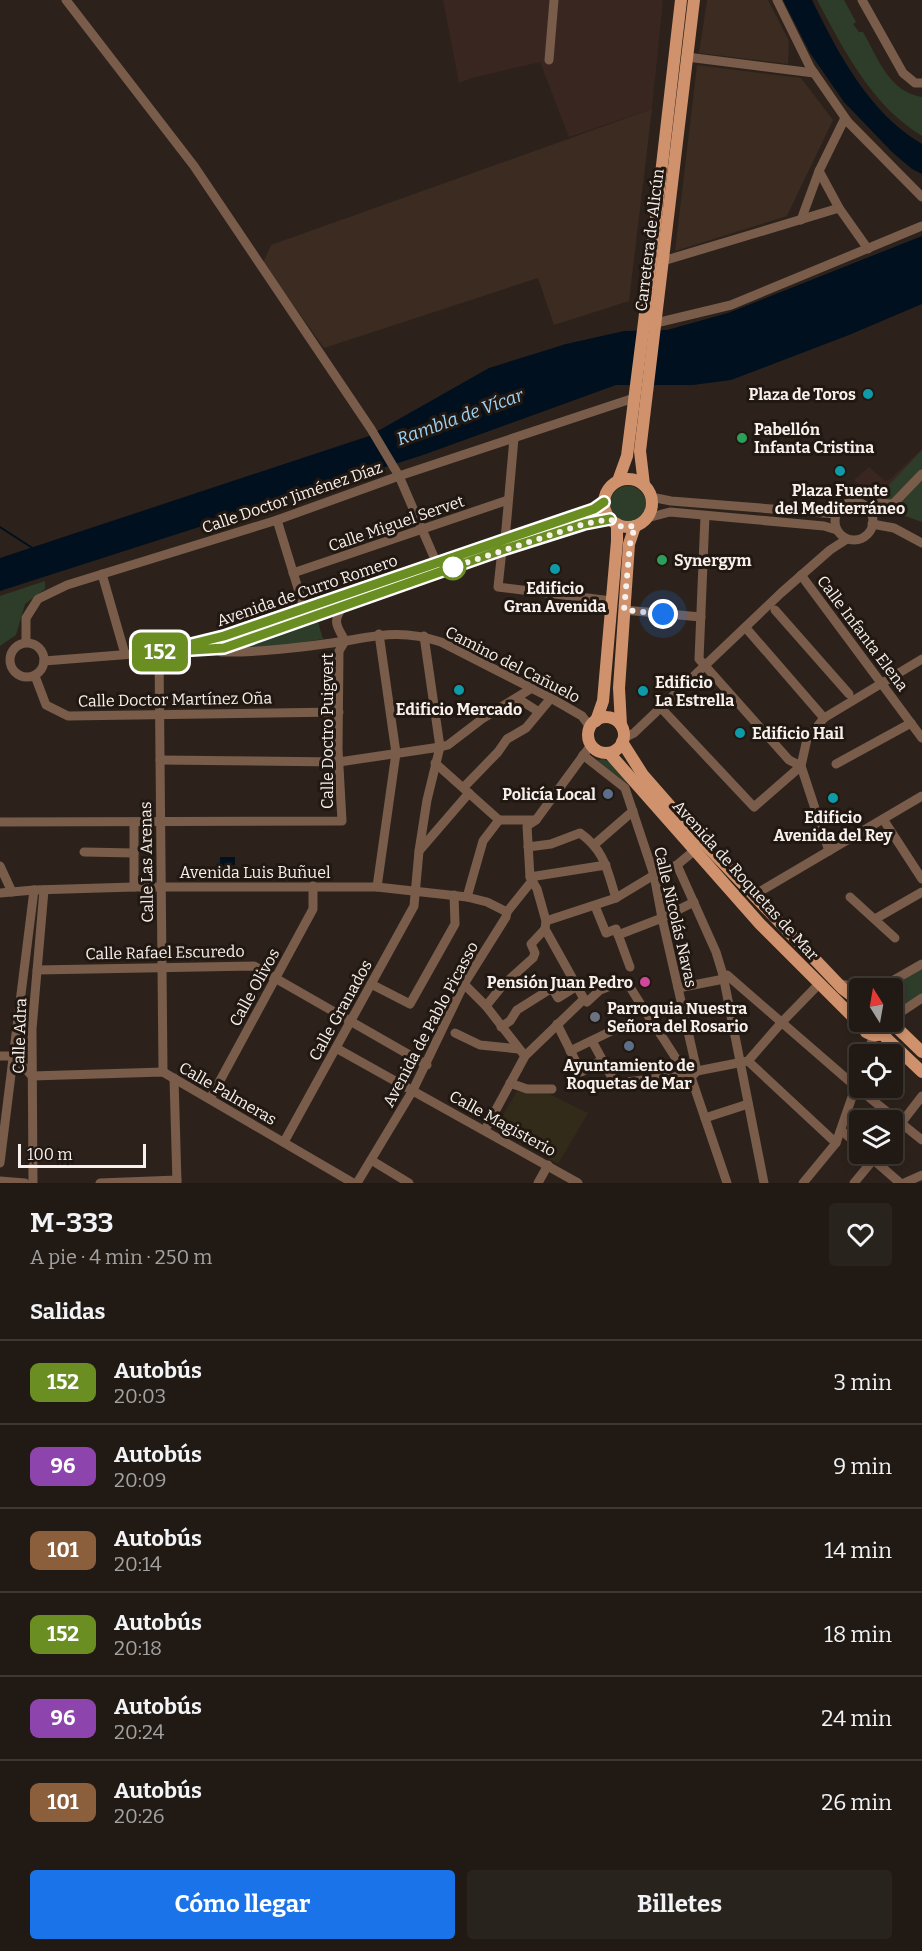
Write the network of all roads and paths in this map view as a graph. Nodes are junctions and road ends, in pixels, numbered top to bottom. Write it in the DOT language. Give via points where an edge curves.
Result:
graph roads {
  1 [pos="66,0"];
  2 [pos="554,0"];
  3 [pos="681,0"];
  4 [pos="694,0"];
  5 [pos="777,0"];
  6 [pos="862,0"];
  7 [pos="687,57"];
  8 [pos="549,60"];
  9 [pos="814,73"];
  10 [pos="922,83"];
  11 [pos="845,118"];
  12 [pos="819,171"];
  13 [pos="922,197"];
  14 [pos="839,208"];
  15 [pos="801,220"];
  16 [pos="922,226"];
  17 [pos="868,249"];
  18 [pos="663,261"];
  19 [pos="650,322"];
  20 [pos="638,395"];
  21 [pos="514,438"];
  22 [pos="398,473"];
  23 [pos="922,474"];
  24 [pos="618,481"];
  25 [pos="644,485"];
  26 [pos="651,496"];
  27 [pos="508,500"];
  28 [pos="604,502"];
  29 [pos="869,510"];
  30 [pos="836,514"];
  31 [pos="705,516"];
  32 [pos="647,518"];
  33 [pos="277,520"];
  34 [pos="613,522"];
  35 [pos="872,524"];
  36 [pos="635,526"];
  37 [pos="422,530"];
  38 [pos="837,531"];
  39 [pos="847,539"];
  40 [pos="922,543"];
  41 [pos="504,545"];
  42 [pos="830,550"];
  43 [pos="437,564"];
  44 [pos="293,573"];
  45 [pos="102,574"];
  46 [pos="801,575"];
  47 [pos="612,602"];
  48 [pos="343,607"];
  49 [pos="304,608"];
  50 [pos="624,610"];
  51 [pos="775,610"];
  52 [pos="701,617"];
  53 [pos="746,628"];
  54 [pos="379,634"];
  55 [pos="424,636"];
  56 [pos="345,641"];
  57 [pos="26,642"];
  58 [pos="194,651"];
  59 [pos="159,652"];
  60 [pos="125,654"];
  61 [pos="922,659"];
  62 [pos="5,661"];
  63 [pos="44,661"];
  64 [pos="706,666"];
  65 [pos="35,676"];
  66 [pos="882,684"];
  67 [pos="532,688"];
  68 [pos="849,694"];
  69 [pos="517,698"];
  70 [pos="551,698"];
  71 [pos="661,708"];
  72 [pos="339,712"];
  73 [pos="539,712"];
  74 [pos="160,715"];
  75 [pos="824,718"];
  76 [pos="911,723"];
  77 [pos="593,724"];
  78 [pos="621,725"];
  79 [pos="922,738"];
  80 [pos="623,740"];
  81 [pos="440,747"];
  82 [pos="587,750"];
  83 [pos="396,753"];
  84 [pos="609,753"];
  85 [pos="160,760"];
  86 [pos="339,762"];
  87 [pos="435,763"];
  88 [pos="836,765"];
  89 [pos="801,766"];
  90 [pos="466,790"];
  91 [pos="922,796"];
  92 [pos="633,811"];
  93 [pos="536,819"];
  94 [pos="883,819"];
  95 [pos="499,820"];
  96 [pos="0,822"];
  97 [pos="134,822"];
  98 [pos="161,822"];
  99 [pos="595,844"];
  100 [pos="528,848"];
  101 [pos="695,850"];
  102 [pos="419,851"];
  103 [pos="829,851"];
  104 [pos="84,852"];
  105 [pos="134,853"];
  106 [pos="918,863"];
  107 [pos="606,865"];
  108 [pos="677,865"];
  109 [pos="0,866"];
  110 [pos="654,874"];
  111 [pos="531,879"];
  112 [pos="922,879"];
  113 [pos="313,886"];
  114 [pos="134,887"];
  115 [pos="161,887"];
  116 [pos="377,887"];
  117 [pos="39,890"];
  118 [pos="416,890"];
  119 [pos="12,892"];
  120 [pos="922,892"];
  121 [pos="0,893"];
  122 [pos="454,895"];
  123 [pos="754,896"];
  124 [pos="468,897"];
  125 [pos="850,897"];
  126 [pos="616,898"];
  127 [pos="694,902"];
  128 [pos="595,906"];
  129 [pos="507,912"];
  130 [pos="662,918"];
  131 [pos="875,919"];
  132 [pos="546,925"];
  133 [pos="618,934"];
  134 [pos="895,938"];
  135 [pos="922,964"];
  136 [pos="162,967"];
  137 [pos="630,967"];
  138 [pos="37,970"];
  139 [pos="723,977"];
  140 [pos="898,978"];
  141 [pos="276,979"];
  142 [pos="371,984"];
  143 [pos="464,984"];
  144 [pos="819,984"];
  145 [pos="838,984"];
  146 [pos="577,986"];
  147 [pos="849,986"];
  148 [pos="678,988"];
  149 [pos="849,993"];
  150 [pos="922,998"];
  151 [pos="585,999"];
  152 [pos="486,1006"];
  153 [pos="849,1012"];
  154 [pos="903,1013"];
  155 [pos="350,1022"];
  156 [pos="782,1022"];
  157 [pos="557,1024"];
  158 [pos="626,1024"];
  159 [pos="501,1027"];
  160 [pos="866,1032"];
  161 [pos="883,1032"];
  162 [pos="903,1032"];
  163 [pos="455,1033"];
  164 [pos="878,1035"];
  165 [pos="592,1041"];
  166 [pos="873,1044"];
  167 [pos="336,1048"];
  168 [pos="570,1051"];
  169 [pos="522,1052"];
  170 [pos="922,1052"];
  171 [pos="0,1056"];
  172 [pos="14,1056"];
  173 [pos="602,1060"];
  174 [pos="744,1062"];
  175 [pos="427,1065"];
  176 [pos="163,1072"];
  177 [pos="922,1072"];
  178 [pos="691,1074"];
  179 [pos="32,1076"];
  180 [pos="174,1078"];
  181 [pos="849,1081"];
  182 [pos="510,1083"];
  183 [pos="552,1089"];
  184 [pos="413,1090"];
  185 [pos="922,1096"];
  186 [pos="851,1098"];
  187 [pos="870,1098"];
  188 [pos="210,1099"];
  189 [pos="4,1103"];
  190 [pos="747,1104"];
  191 [pos="885,1110"];
  192 [pos="705,1118"];
  193 [pos="903,1120"];
  194 [pos="903,1125"];
  195 [pos="485,1130"];
  196 [pos="841,1130"];
  197 [pos="849,1137"];
  198 [pos="922,1140"];
  199 [pos="284,1142"];
  200 [pos="836,1143"];
  201 [pos="371,1160"];
  202 [pos="0,1163"];
  203 [pos="867,1164"];
  204 [pos="882,1164"];
  205 [pos="548,1165"];
  206 [pos="917,1179"];
  207 [pos="0,1181"];
  208 [pos="177,1182"];
  209 [pos="25,1183"];
  210 [pos="33,1183"];
  211 [pos="100,1183"];
  212 [pos="355,1183"];
  213 [pos="409,1183"];
  214 [pos="538,1183"];
  215 [pos="578,1183"];
  216 [pos="727,1183"];
  217 [pos="764,1183"];
  218 [pos="803,1183"];
  219 [pos="854,1183"];
  220 [pos="902,1183"];
  1 -- 22 [label="street" via="194,166"];
  2 -- 8 [label="street"];
  3 -- 19 [label="main road, Carretera de Alicún"];
  4 -- 7 [label="main road, Carretera de Alicún"];
  5 -- 9 [label="street"];
  6 -- 10 [label="street" via="903,73"];
  7 -- 9 [label="street"];
  7 -- 18 [label="main road, Carretera de Alicún"];
  9 -- 11 [label="street"];
  11 -- 12 [label="street"];
  11 -- 13 [label="street"];
  12 -- 14 [label="street"];
  12 -- 15 [label="street"];
  14 -- 15 [label="street"];
  14 -- 17 [label="street"];
  15 -- 18 [label="street"];
  16 -- 17 [label="street"];
  17 -- 19 [label="street" via="731,304"];
  18 -- 19 [label="main road, Carretera de Alicún"];
  19 -- 20 [label="main road, Carretera de Alicún"];
  20 -- 21 [label="street, Calle Doctor Jiménez Díaz"];
  20 -- 24 [label="main road, Carretera de Alicún" via="627,456"];
  20 -- 25 [label="main road, Carretera de Alicún"];
  21 -- 22 [label="street, Calle Doctor Jiménez Díaz"];
  21 -- 27 [label="street"];
  22 -- 33 [label="street, Calle Doctor Jiménez Díaz"];
  22 -- 37 [label="street"];
  23 -- 29 [label="street" via="893,504 877,503"];
  24 -- 25 [label="main road" via="636,480"];
  24 -- 28 [label="main road" via="608,489"];
  25 -- 26 [label="main road"];
  26 -- 30 [label="street" via="681,502"];
  26 -- 32 [label="main road"];
  27 -- 37 [label="street, Calle Miguel Servet"];
  27 -- 41 [label="street"];
  28 -- 34 [label="main road"];
  28 -- 41 [label="main road, Avenida de Curro Romero"];
  29 -- 30 [label="street" via="859,503 850,503"];
  29 -- 35 [label="street"];
  30 -- 38 [label="street"];
  31 -- 32 [label="street" via="669,512"];
  31 -- 38 [label="street" via="824,526"];
  31 -- 52 [label="street"];
  32 -- 36 [label="main road"];
  33 -- 44 [label="street"];
  33 -- 45 [label="street, Calle Doctor Jiménez Díaz"];
  34 -- 36 [label="main road" via="622,527"];
  34 -- 41 [label="main road, Avenida de Curro Romero" via="584,524"];
  34 -- 47 [label="main road" via="617,541"];
  35 -- 39 [label="street" via="863,537"];
  35 -- 40 [label="street" via="894,528"];
  36 -- 50 [label="main road"];
  37 -- 43 [label="street"];
  37 -- 44 [label="street, Calle Miguel Servet"];
  38 -- 39 [label="street"];
  38 -- 42 [label="street"];
  39 -- 42 [label="street"];
  41 -- 43 [label="main road, Avenida de Curro Romero"];
  41 -- 47 [label="street" via="498,587"];
  41 -- 48 [label="main road, Avenida de Curro Romero"];
  42 -- 46 [label="street"];
  43 -- 49 [label="main road, Avenida de Curro Romero"];
  44 -- 49 [label="street"];
  45 -- 57 [label="street, Calle Doctor Jiménez Díaz" via="38,599 26,618"];
  45 -- 60 [label="street"];
  46 -- 53 [label="street"];
  46 -- 66 [label="street, Calle Infanta Elena"];
  47 -- 77 [label="main road" via="603,701"];
  48 -- 56 [label="street" via="336,621"];
  48 -- 58 [label="main road, Avenida de Curro Romero" via="224,648"];
  49 -- 59 [label="main road, Avenida de Curro Romero" via="224,636"];
  50 -- 52 [label="street"];
  50 -- 78 [label="main road"];
  51 -- 68 [label="street"];
  52 -- 64 [label="street" via="699,659"];
  53 -- 64 [label="street"];
  53 -- 75 [label="street"];
  54 -- 55 [label="street, Camino del Cañuelo"];
  54 -- 56 [label="street, Camino del Cañuelo"];
  54 -- 83 [label="street"];
  55 -- 67 [label="street, Camino del Cañuelo"];
  55 -- 81 [label="street"];
  56 -- 58 [label="street, Camino del Cañuelo" via="248,651"];
  56 -- 72 [label="street, Calle Doctro Puigvert" via="339,651"];
  57 -- 62 [label="street" via="15,646"];
  57 -- 63 [label="street" via="37,646"];
  58 -- 59 [label="main road, Avenida de Curro Romero"];
  59 -- 60 [label="street"];
  59 -- 74 [label="street, Calle Las Arenas"];
  60 -- 63 [label="street"];
  61 -- 66 [label="street"];
  62 -- 65 [label="street" via="18,675"];
  63 -- 65 [label="street"];
  64 -- 71 [label="street"];
  64 -- 89 [label="street" via="789,760"];
  65 -- 74 [label="street, Calle Doctor Martínez Oña" via="45,705 68,716"];
  66 -- 75 [label="street"];
  66 -- 76 [label="street, Calle Infanta Elena"];
  67 -- 69 [label="street"];
  67 -- 70 [label="street, Camino del Cañuelo"];
  69 -- 73 [label="street"];
  69 -- 81 [label="street"];
  70 -- 73 [label="street"];
  70 -- 77 [label="street, Camino del Cañuelo"];
  71 -- 80 [label="street"];
  71 -- 89 [label="street" via="754,807"];
  72 -- 74 [label="street, Calle Doctor Martínez Oña"];
  72 -- 86 [label="street, Calle Doctro Puigvert"];
  73 -- 90 [label="street" via="526,728 507,739"];
  74 -- 85 [label="street, Calle Las Arenas"];
  75 -- 89 [label="street" via="807,739"];
  76 -- 79 [label="street, Calle Infanta Elena"];
  76 -- 88 [label="street"];
  77 -- 78 [label="main road" via="606,717"];
  77 -- 82 [label="main road"];
  78 -- 80 [label="main road"];
  80 -- 84 [label="main road"];
  80 -- 123 [label="main road, Avenida de Roquetas de Mar" via="643,775"];
  81 -- 83 [label="street"];
  81 -- 87 [label="street, Calle Granados"];
  82 -- 84 [label="main road"];
  82 -- 92 [label="street, Calle Nicolás Navas" via="625,788"];
  82 -- 93 [label="street"];
  83 -- 86 [label="street"];
  83 -- 116 [label="street"];
  84 -- 101 [label="main road, Avenida de Roquetas de Mar"];
  85 -- 86 [label="street"];
  85 -- 98 [label="street, Calle Las Arenas"];
  86 -- 98 [label="street, Calle Doctro Puigvert" via="342,821"];
  87 -- 90 [label="street"];
  87 -- 102 [label="street, Calle Granados"];
  89 -- 103 [label="street"];
  90 -- 95 [label="street"];
  90 -- 102 [label="street"];
  91 -- 94 [label="street"];
  92 -- 99 [label="street"];
  92 -- 110 [label="street, Calle Nicolás Navas"];
  93 -- 95 [label="street"];
  93 -- 100 [label="street" via="527,826"];
  94 -- 103 [label="street"];
  94 -- 106 [label="street"];
  95 -- 124 [label="street" via="483,841"];
  96 -- 97 [label="street"];
  97 -- 98 [label="street"];
  97 -- 105 [label="street"];
  98 -- 115 [label="street, Calle Las Arenas"];
  99 -- 100 [label="street" via="580,833"];
  99 -- 107 [label="street"];
  100 -- 111 [label="street"];
  101 -- 108 [label="street"];
  101 -- 144 [label="main road, Avenida de Roquetas de Mar"];
  102 -- 118 [label="street, Calle Granados"];
  103 -- 123 [label="street"];
  104 -- 105 [label="street"];
  105 -- 114 [label="street"];
  106 -- 112 [label="street"];
  107 -- 111 [label="street"];
  107 -- 126 [label="street"];
  108 -- 110 [label="street"];
  108 -- 127 [label="street"];
  109 -- 119 [label="street"];
  110 -- 126 [label="street"];
  110 -- 130 [label="street, Calle Nicolás Navas"];
  111 -- 129 [label="street, Avenida de Pablo Picasso"];
  111 -- 132 [label="street"];
  113 -- 115 [label="street, Avenida Luis Buñuel"];
  113 -- 116 [label="street, Avenida Luis Buñuel"];
  113 -- 141 [label="street, Calle Olivos" via="313,909"];
  114 -- 115 [label="street, Avenida Luis Buñuel"];
  114 -- 117 [label="street, Avenida Luis Buñuel"];
  115 -- 136 [label="street, Calle Las Arenas"];
  116 -- 118 [label="street, Avenida Luis Buñuel"];
  117 -- 119 [label="street, Avenida Luis Buñuel"];
  117 -- 138 [label="street, Calle Adra"];
  117 -- 172 [label="street, Calle Adra"];
  118 -- 122 [label="street, Avenida Luis Buñuel"];
  118 -- 142 [label="street, Calle Granados" via="414,906"];
  119 -- 121 [label="street, Avenida Luis Buñuel"];
  120 -- 131 [label="street"];
  122 -- 124 [label="street, Avenida Luis Buñuel"];
  122 -- 142 [label="street" via="455,924 410,1004"];
  123 -- 145 [label="main road, Avenida de Roquetas de Mar"];
  124 -- 129 [label="street, Avenida Luis Buñuel"];
  125 -- 131 [label="street"];
  126 -- 128 [label="street"];
  127 -- 130 [label="street"];
  127 -- 139 [label="street"];
  128 -- 132 [label="street"];
  128 -- 133 [label="street" via="606,933 616,929"];
  129 -- 143 [label="street, Avenida de Pablo Picasso"];
  130 -- 133 [label="street"];
  130 -- 148 [label="street, Calle Nicolás Navas"];
  131 -- 134 [label="street"];
  132 -- 146 [label="street"];
  132 -- 152 [label="street" via="531,944 534,958"];
  133 -- 137 [label="street"];
  135 -- 140 [label="street"];
  136 -- 138 [label="street, Calle Rafael Escuredo"];
  136 -- 141 [label="street, Calle Rafael Escuredo" via="254,966"];
  136 -- 176 [label="street, Calle Las Arenas"];
  138 -- 179 [label="street, Calle Adra"];
  139 -- 148 [label="street"];
  139 -- 156 [label="street" via="727,975"];
  139 -- 174 [label="street"];
  141 -- 155 [label="street, Calle Rafael Escuredo"];
  141 -- 188 [label="street, Calle Olivos"];
  142 -- 155 [label="street, Calle Granados"];
  143 -- 152 [label="street"];
  143 -- 175 [label="street, Avenida de Pablo Picasso"];
  144 -- 153 [label="main road, Avenida de Roquetas de Mar"];
  144 -- 156 [label="street"];
  145 -- 147 [label="street"];
  145 -- 149 [label="main road, Avenida de Roquetas de Mar"];
  146 -- 151 [label="street"];
  146 -- 159 [label="street" via="558,998 552,988 517,1010"];
  148 -- 178 [label="street, Calle Nicolás Navas"];
  150 -- 154 [label="street"];
  151 -- 157 [label="street"];
  151 -- 178 [label="street" via="587,1002 600,990 618,982 630,987 655,1029"];
  152 -- 159 [label="street"];
  155 -- 167 [label="street, Calle Granados"];
  155 -- 175 [label="street, Calle Rafael Escuredo"];
  156 -- 174 [label="street"];
  156 -- 181 [label="street"];
  157 -- 168 [label="street"];
  157 -- 169 [label="street"];
  158 -- 165 [label="street"];
  159 -- 169 [label="street"];
  160 -- 164 [label="main road, Avenida de Roquetas de Mar"];
  161 -- 164 [label="main road"];
  162 -- 170 [label="main road"];
  163 -- 169 [label="street" via="480,1045"];
  164 -- 166 [label="street"];
  164 -- 177 [label="main road"];
  165 -- 168 [label="street"];
  165 -- 173 [label="street"];
  167 -- 184 [label="street, Calle Magisterio"];
  167 -- 199 [label="street, Calle Granados"];
  168 -- 173 [label="street" via="581,1072"];
  169 -- 182 [label="street"];
  171 -- 172 [label="street"];
  172 -- 179 [label="street"];
  172 -- 189 [label="street, Calle Adra"];
  173 -- 178 [label="street" via="612,1084"];
  174 -- 178 [label="street"];
  174 -- 190 [label="street"];
  174 -- 200 [label="street"];
  175 -- 184 [label="street, Avenida de Pablo Picasso"];
  176 -- 179 [label="street, Calle Palmeras"];
  176 -- 180 [label="street, Calle Palmeras"];
  178 -- 192 [label="street"];
  179 -- 210 [label="street, Calle Adra"];
  180 -- 188 [label="street, Calle Palmeras"];
  180 -- 208 [label="street"];
  182 -- 183 [label="street" via="527,1089"];
  182 -- 195 [label="street"];
  184 -- 195 [label="street, Calle Magisterio"];
  184 -- 201 [label="street, Avenida de Pablo Picasso"];
  185 -- 193 [label="street"];
  186 -- 196 [label="street"];
  187 -- 191 [label="street"];
  188 -- 199 [label="street, Calle Palmeras"];
  189 -- 202 [label="street, Calle Adra"];
  190 -- 192 [label="street"];
  190 -- 217 [label="street"];
  192 -- 216 [label="street"];
  194 -- 198 [label="street"];
  195 -- 205 [label="street, Calle Magisterio"];
  196 -- 197 [label="street"];
  196 -- 200 [label="street"];
  199 -- 212 [label="street, Calle Palmeras"];
  200 -- 218 [label="street"];
  201 -- 212 [label="street, Avenida de Pablo Picasso"];
  201 -- 213 [label="street"];
  203 -- 219 [label="street"];
  204 -- 220 [label="street"];
  205 -- 214 [label="street"];
  205 -- 215 [label="street, Calle Magisterio"];
  206 -- 220 [label="street"];
  207 -- 209 [label="street"];
  208 -- 211 [label="street"];
}
